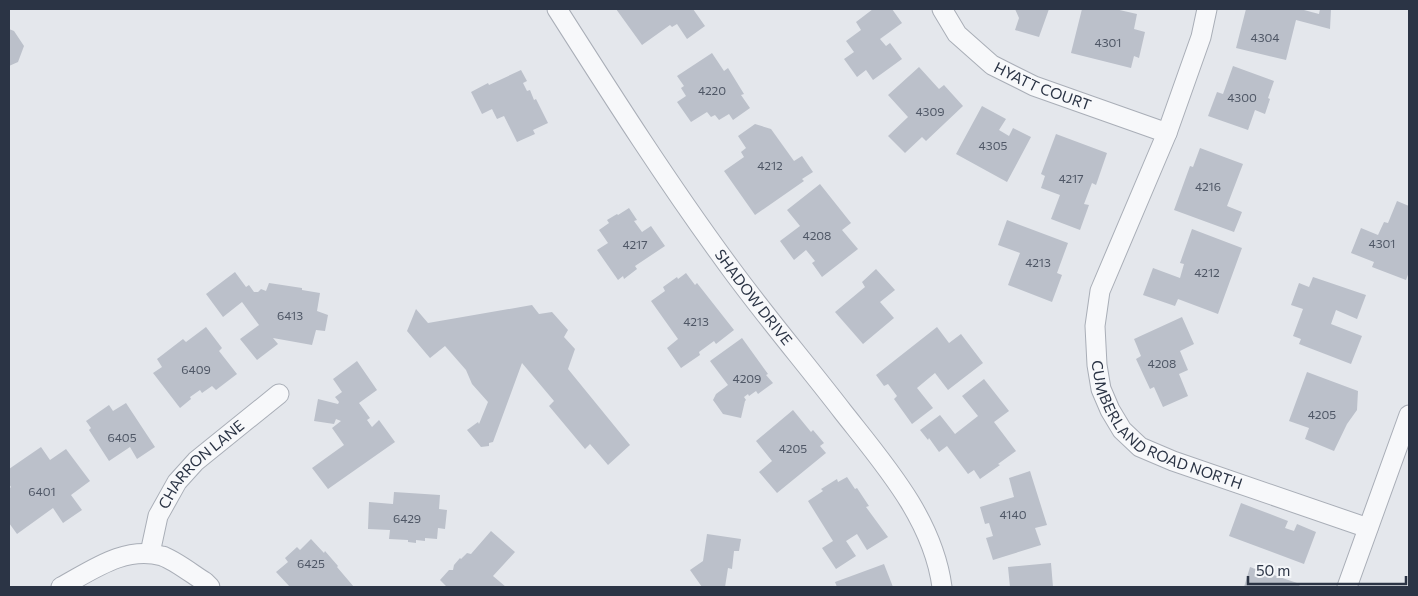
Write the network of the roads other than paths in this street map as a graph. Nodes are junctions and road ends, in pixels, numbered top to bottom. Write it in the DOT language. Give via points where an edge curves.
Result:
graph roads {
  1 [pos="557,9"];
  2 [pos="942,9"];
  3 [pos="1207,9"];
  4 [pos="1167,133"];
  5 [pos="279,394"];
  6 [pos="1409,415"];
  7 [pos="1368,528"];
  8 [pos="150,553"];
  9 [pos="61,587"];
  10 [pos="210,587"];
  11 [pos="942,587"];
  12 [pos="1346,587"];
  1 -- 11 [label="street, SHADOW DRIVE" via="731,270 886,466 917,513 930,542"];
  2 -- 4 [label="street, HYATT COURT" via="958,34 992,66 1034,86"];
  3 -- 4 [label="street, CUMBERLAND ROAD NORTH" via="1201,37"];
  4 -- 7 [label="street, CUMBERLAND ROAD NORTH" via="1100,291 1095,326 1097,365 1101,389 1110,410 1122,430 1140,447"];
  5 -- 8 [label="street, CHARRON LANE" via="196,461 177,482 158,516"];
  6 -- 7 [label="street"];
  7 -- 12 [label="street"];
  8 -- 9 [label="street" via="114,558"];
  8 -- 10 [label="street" via="164,556"];
}
